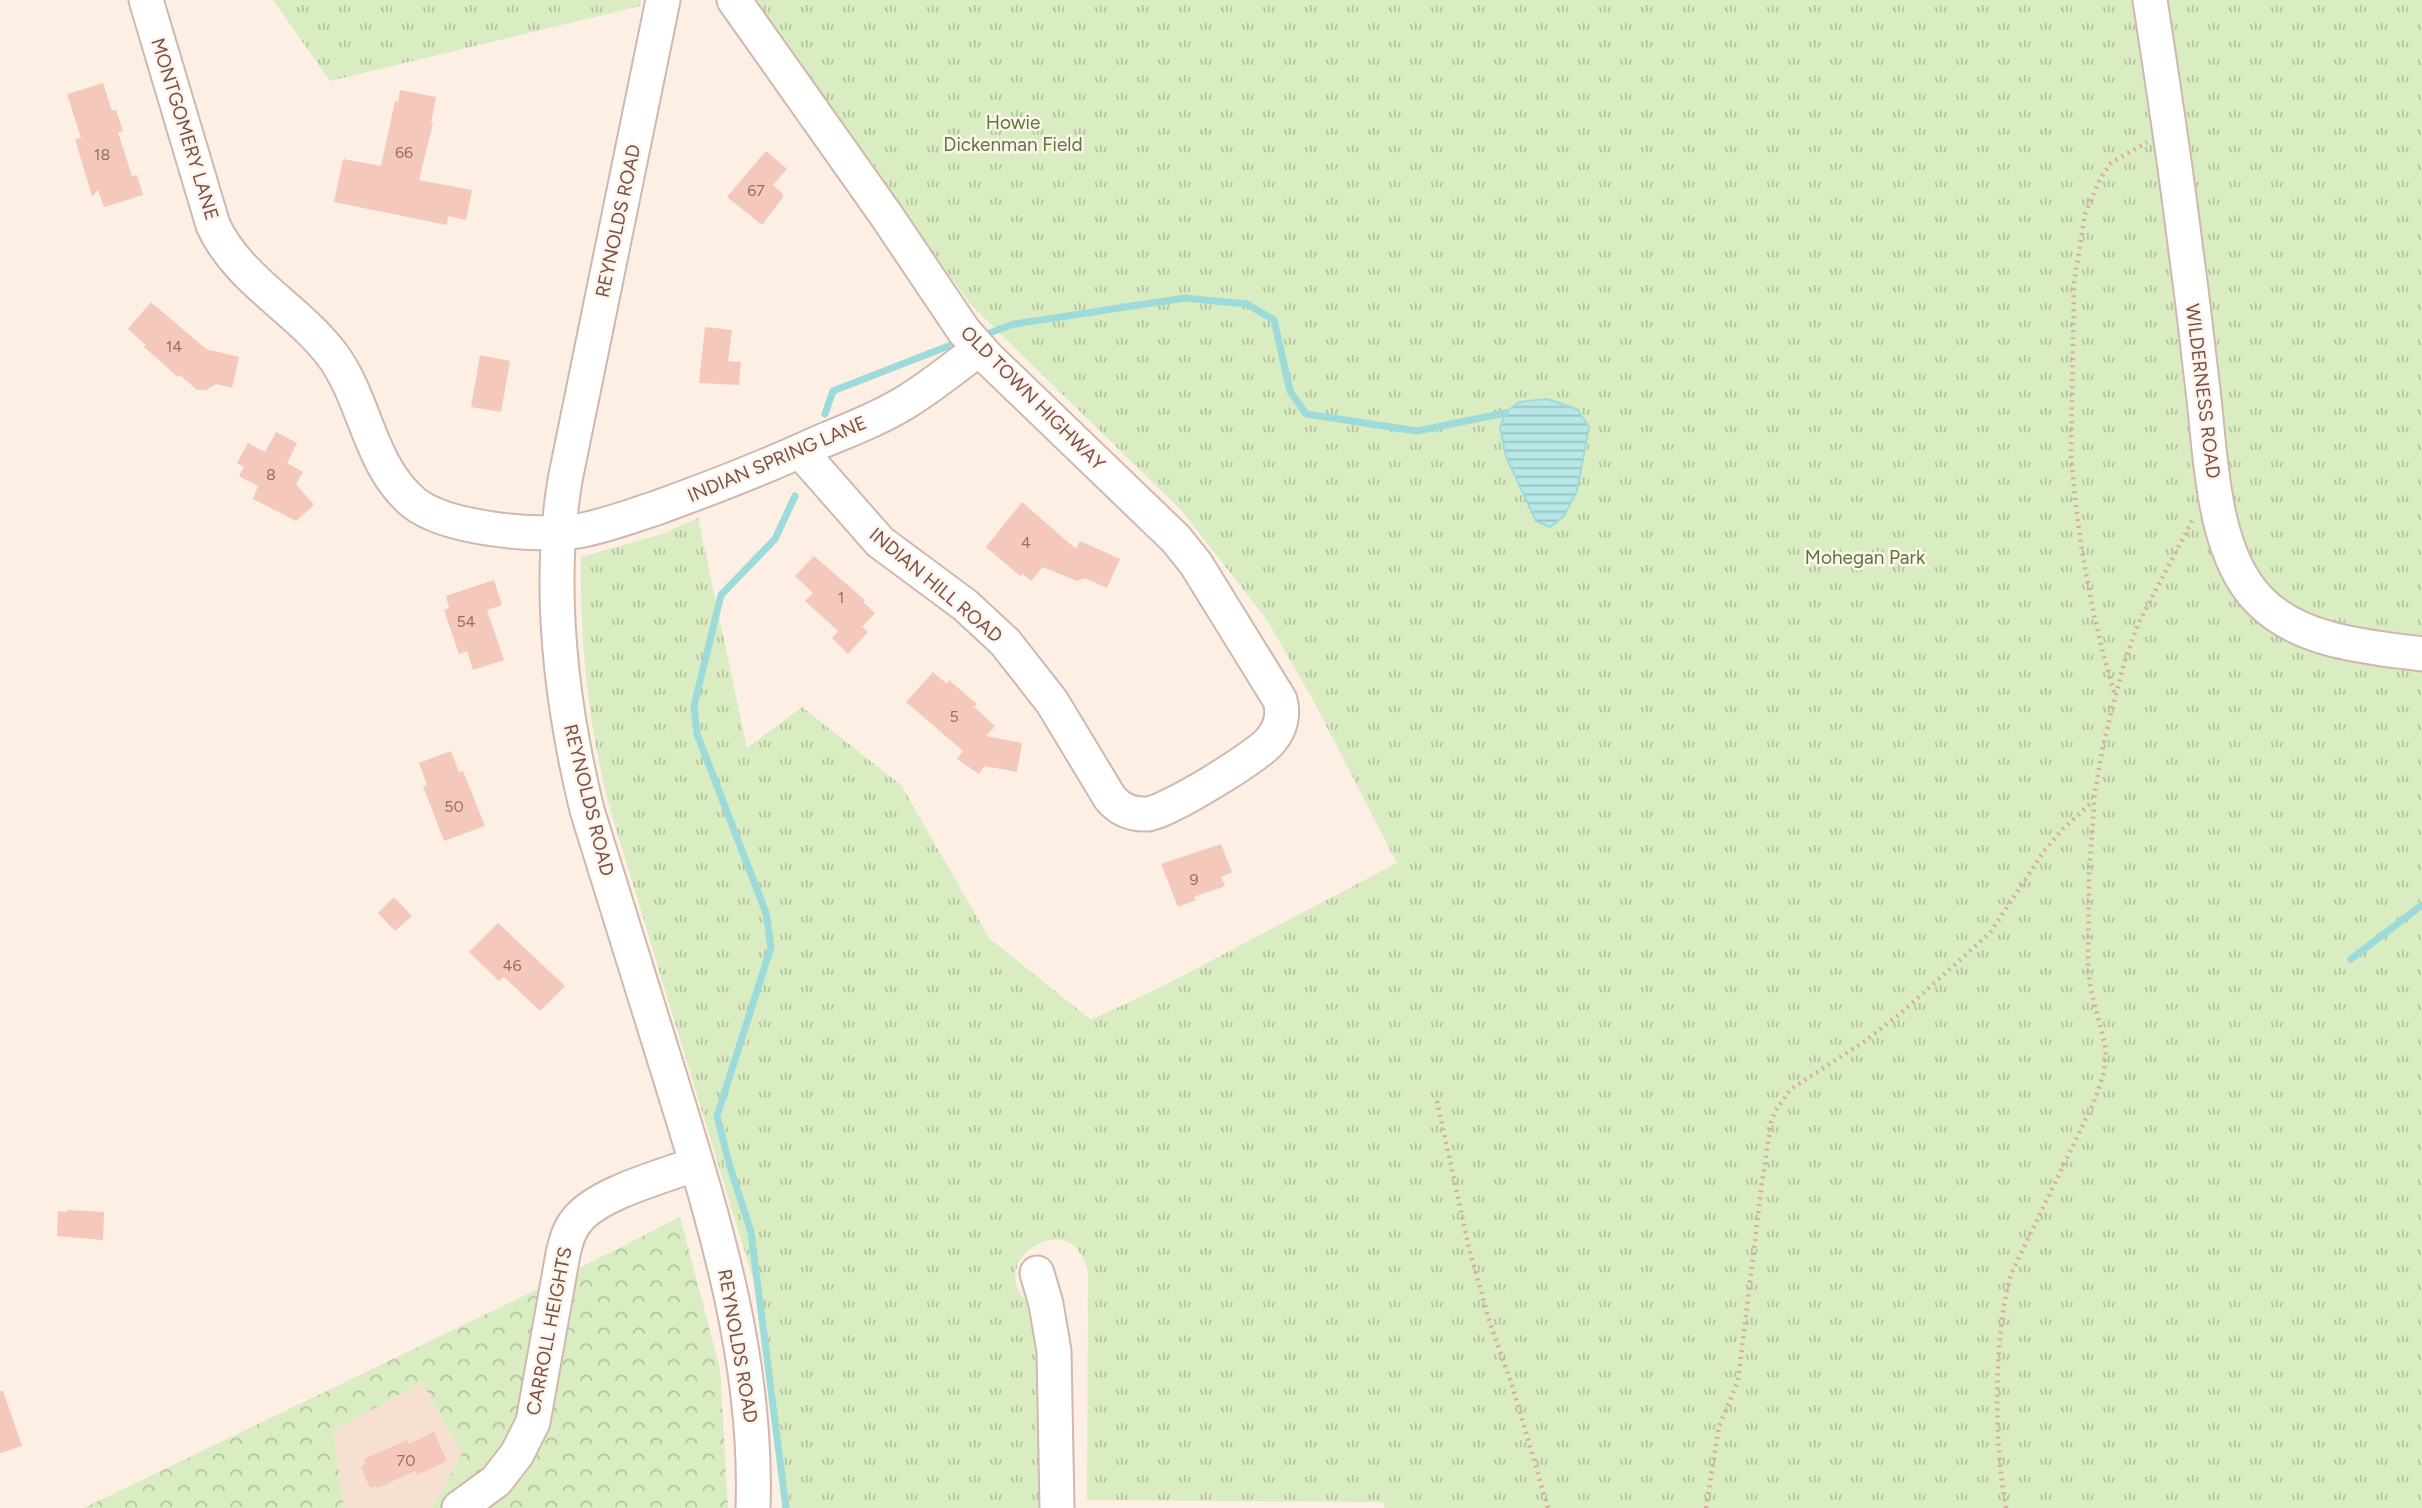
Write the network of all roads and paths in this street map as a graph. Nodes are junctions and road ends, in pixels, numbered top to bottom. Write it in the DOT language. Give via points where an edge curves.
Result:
graph roads {
  1 [pos="146,0"];
  2 [pos="663,0"];
  3 [pos="734,0"];
  4 [pos="2150,0"];
  5 [pos="2169,130"];
  6 [pos="979,349"];
  7 [pos="800,451"];
  8 [pos="2215,485"];
  9 [pos="558,533"];
  10 [pos="2422,654"];
  11 [pos="2115,694"];
  12 [pos="1281,723"];
  13 [pos="2094,800"];
  14 [pos="1437,1101"];
  15 [pos="696,1164"];
  16 [pos="1037,1273"];
  17 [pos="460,1508"];
  18 [pos="754,1508"];
  19 [pos="1057,1508"];
  20 [pos="1548,1508"];
  21 [pos="1706,1508"];
  22 [pos="2006,1508"];
  1 -- 9 [label="street, MONTGOMERY LANE" via="221,242 333,357 374,447 398,486 417,505 440,516 523,533"];
  2 -- 9 [label="street, REYNOLDS ROAD" via="572,442"];
  3 -- 6 [label="street, OLD TOWN HIGHWAY"];
  4 -- 5 [label="street, WILDERNESS ROAD"];
  5 -- 8 [label="street, WILDERNESS ROAD"];
  5 -- 11 [label="path" via="2124,153 2100,179 2085,215 2074,283 2073,481 2092,603"];
  6 -- 7 [label="street, INDIAN SPRING LANE" via="908,401"];
  6 -- 12 [label="street, OLD TOWN HIGHWAY" via="1186,551 1276,692"];
  7 -- 9 [label="street, INDIAN SPRING LANE" via="732,481 618,521"];
  7 -- 12 [label="street, INDIAN HILL ROAD" via="880,542 1005,642 1052,702 1110,798 1123,810 1138,814 1165,809 1258,752"];
  8 -- 10 [label="street, WILDERNESS ROAD" via="2231,556 2268,609 2320,635"];
  8 -- 11 [label="path" via="2138,624"];
  9 -- 15 [label="street, REYNOLDS ROAD" via="558,620 577,769"];
  11 -- 13 [label="path"];
  13 -- 21 [label="path" via="2044,851 1990,933 1874,1034 1791,1089 1775,1111 1738,1381 1719,1426"];
  13 -- 22 [label="path" via="2088,970 2106,1060 2094,1102 2006,1290 1999,1412"];
  14 -- 20 [label="path" via="1469,1248"];
  15 -- 17 [label="street, CARROLL HEIGHTS" via="600,1201 571,1228 533,1422 506,1470"];
  15 -- 18 [label="street, REYNOLDS ROAD" via="733,1301 747,1377"];
  16 -- 19 [label="street" via="1054,1351"];
}
